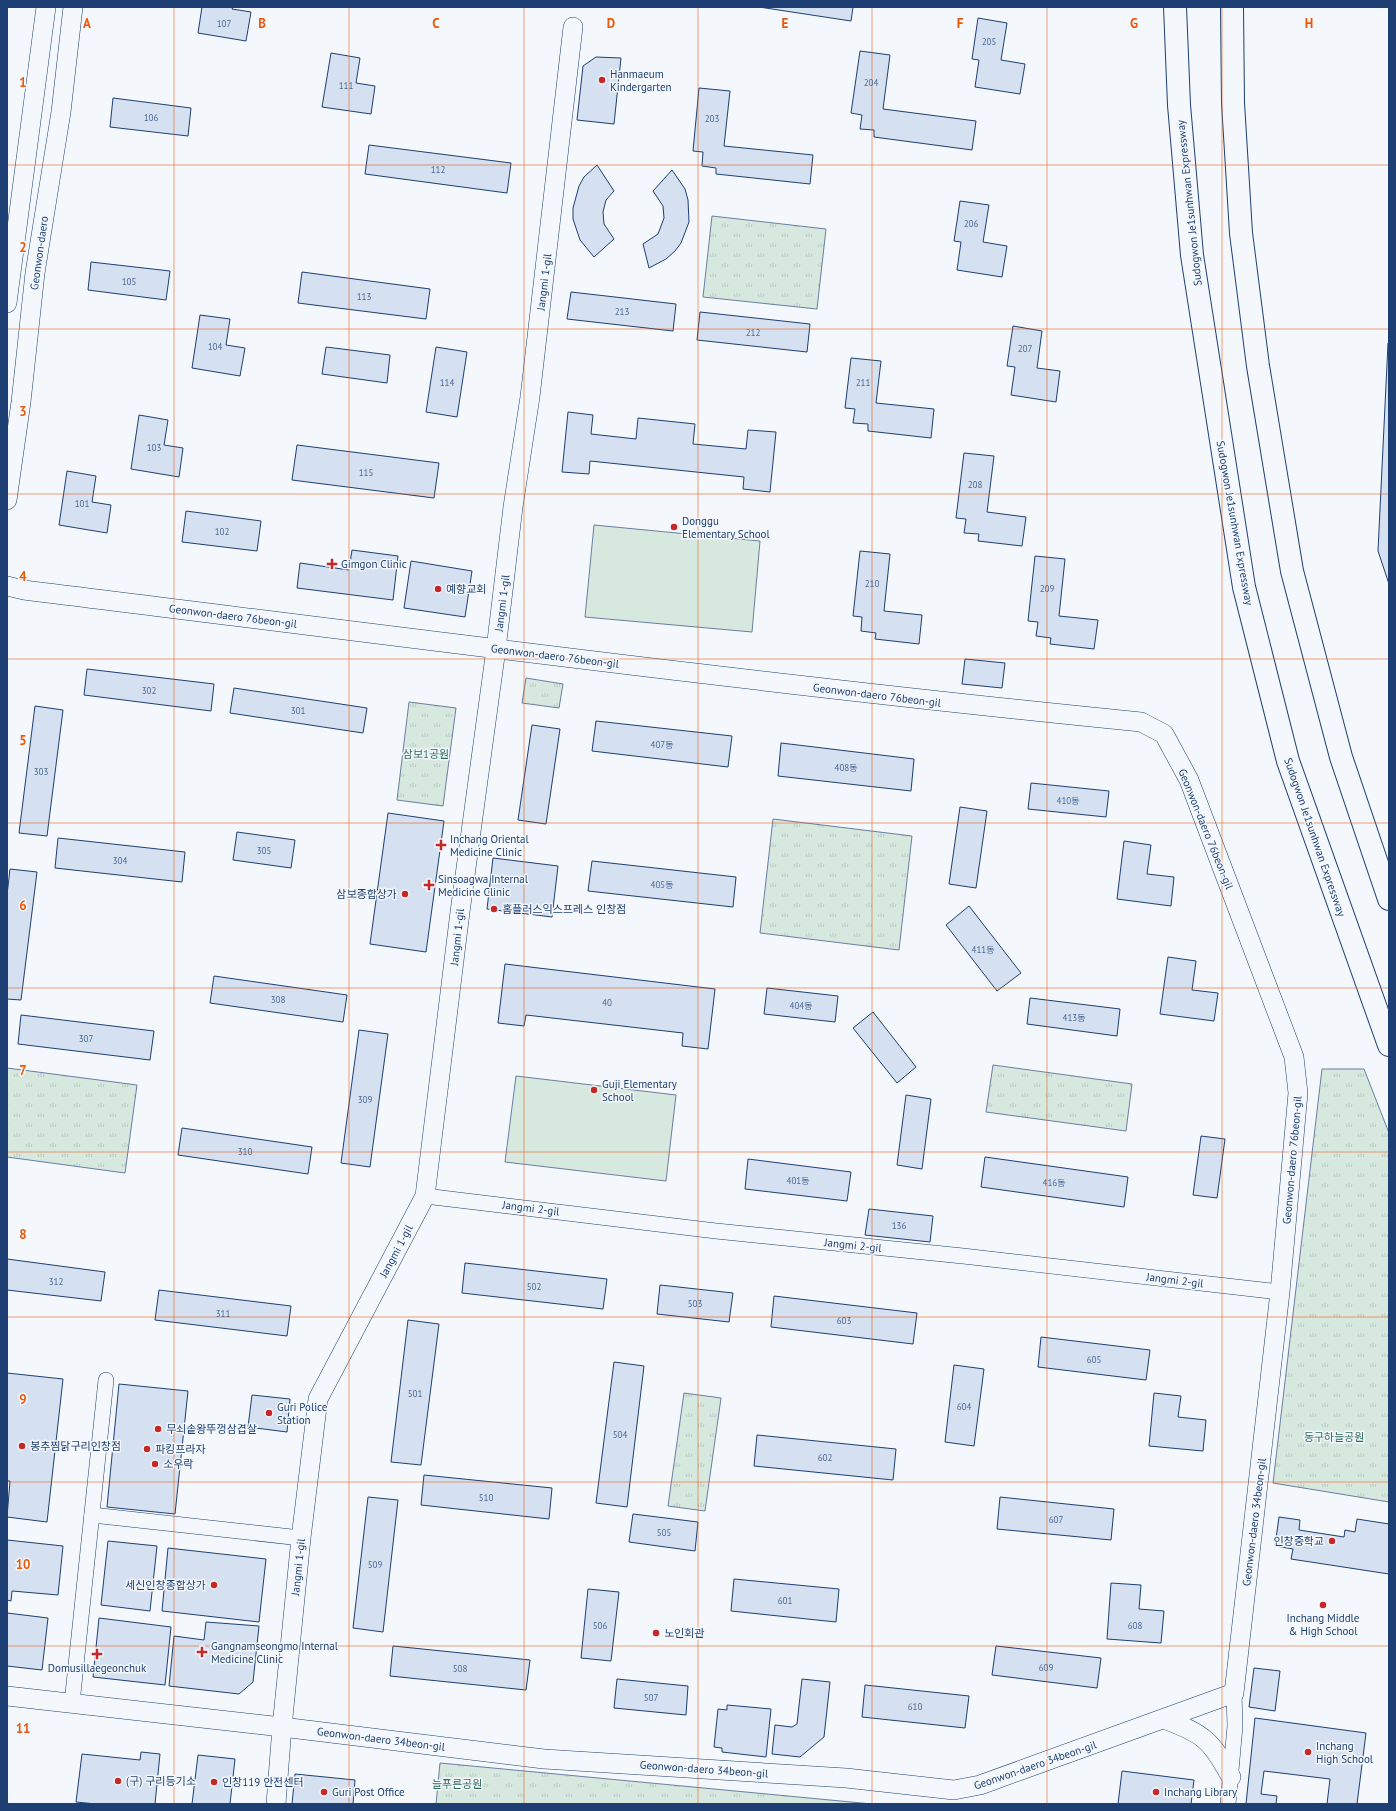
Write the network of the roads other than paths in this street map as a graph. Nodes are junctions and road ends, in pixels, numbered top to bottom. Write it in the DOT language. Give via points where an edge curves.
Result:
graph roads {
  1 [pos="46,7"];
  2 [pos="73,7"];
  3 [pos="1175,7"];
  4 [pos="1232,7"];
  5 [pos="573,27"];
  6 [pos="10,259"];
  7 [pos="7,303"];
  8 [pos="7,500"];
  9 [pos="7,586"];
  10 [pos="496,649"];
  11 [pos="1389,899"];
  12 [pos="1389,1045"];
  13 [pos="425,1196"];
  14 [pos="1280,1292"];
  15 [pos="106,1380"];
  16 [pos="92,1515"];
  17 [pos="301,1538"];
  18 [pos="1234,1693"];
  19 [pos="7,1696"];
  20 [pos="72,1703"];
  21 [pos="1164,1719"];
  22 [pos="282,1727"];
  23 [pos="1231,1777"];
  24 [pos="276,1804"];
  25 [pos="1228,1804"];
  1 -- 6 [label="street"];
  2 -- 8 [label="street, Geonwon-daero" via="61,112 35,273"];
  3 -- 12 [label="highway, Sudogwon Je1sunhwan Expressway" via="1179,105 1192,255 1244,587 1288,761"];
  4 -- 11 [label="highway" via="1233,103 1241,233 1258,366 1292,571 1341,757"];
  5 -- 10 [label="street, Jangmi 1-gil" via="531,389 513,507"];
  6 -- 7 [label="street"];
  9 -- 10 [label="street, Geonwon-daero 76beon-gil"];
  10 -- 13 [label="street, Jangmi 1-gil"];
  10 -- 14 [label="street, Geonwon-daero 76beon-gil" via="946,703 1141,722 1164,734 1189,780 1294,1057 1298,1093"];
  13 -- 14 [label="street, Jangmi 2-gil" via="716,1231"];
  13 -- 17 [label="street, Jangmi 1-gil" via="318,1399"];
  14 -- 18 [label="street, Geonwon-daero 34beon-gil"];
  15 -- 16 [label="street"];
  16 -- 17 [label="street"];
  16 -- 20 [label="street"];
  17 -- 22 [label="street, Jangmi 1-gil"];
  18 -- 21 [label="street, Geonwon-daero 34beon-gil"];
  18 -- 23 [label="street" via="1235,1726"];
  19 -- 20 [label="street, Geonwon-daero 34beon-gil"];
  20 -- 22 [label="street, Geonwon-daero 34beon-gil"];
  21 -- 22 [label="street, Geonwon-daero 34beon-gil" via="980,1785 954,1790 846,1778 544,1759"];
  21 -- 23 [label="street" via="1198,1733 1209,1742"];
  22 -- 24 [label="street"];
  23 -- 25 [label="street"];
}
